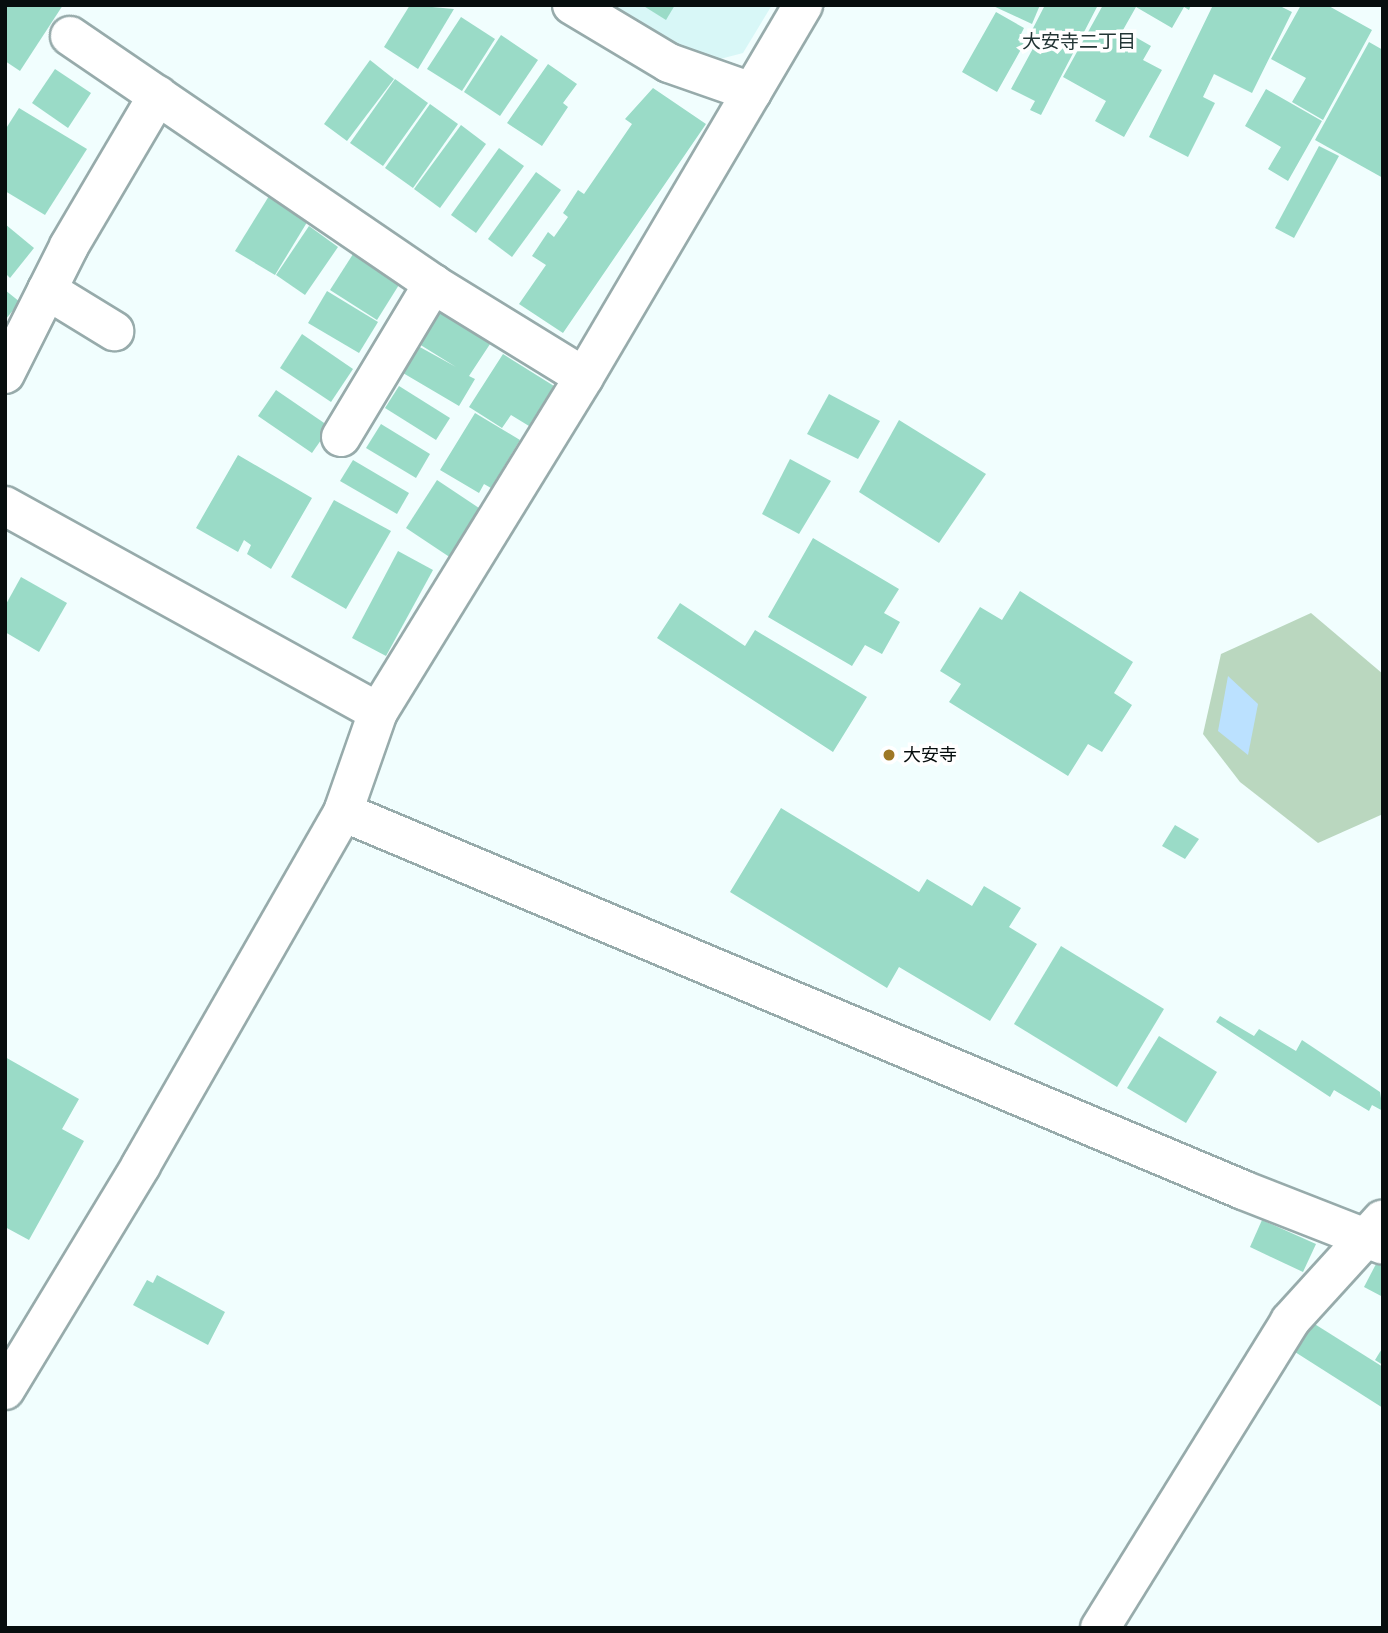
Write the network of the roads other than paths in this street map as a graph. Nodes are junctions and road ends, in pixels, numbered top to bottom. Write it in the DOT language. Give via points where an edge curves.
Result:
graph roads {
  1 [pos="572,5"];
  2 [pos="803,5"];
  3 [pos="70,36"];
  4 [pos="752,92"];
  5 [pos="158,95"];
  6 [pos="433,284"];
  7 [pos="47,290"];
  8 [pos="114,331"];
  9 [pos="6,373"];
  10 [pos="584,377"];
  11 [pos="341,437"];
  12 [pos="5,506"];
  13 [pos="377,712"];
  14 [pos="343,811"];
  15 [pos="1378,1234"];
  16 [pos="5,1390"];
  17 [pos="1100,1628"];
  1 -- 4 [label="street" via="669,63"];
  2 -- 4 [label="street"];
  3 -- 5 [label="street"];
  4 -- 10 [label="street"];
  5 -- 6 [label="street" via="223,155"];
  5 -- 7 [label="street"];
  6 -- 10 [label="street"];
  6 -- 11 [label="street"];
  7 -- 8 [label="street"];
  7 -- 9 [label="street"];
  10 -- 13 [label="street"];
  12 -- 13 [label="street"];
  13 -- 14 [label="street"];
  14 -- 15 [label="street" via="1243,1190"];
  14 -- 16 [label="street" via="141,1165"];
  15 -- 17 [label="street" via="1335,1267 1290,1321"];
}
